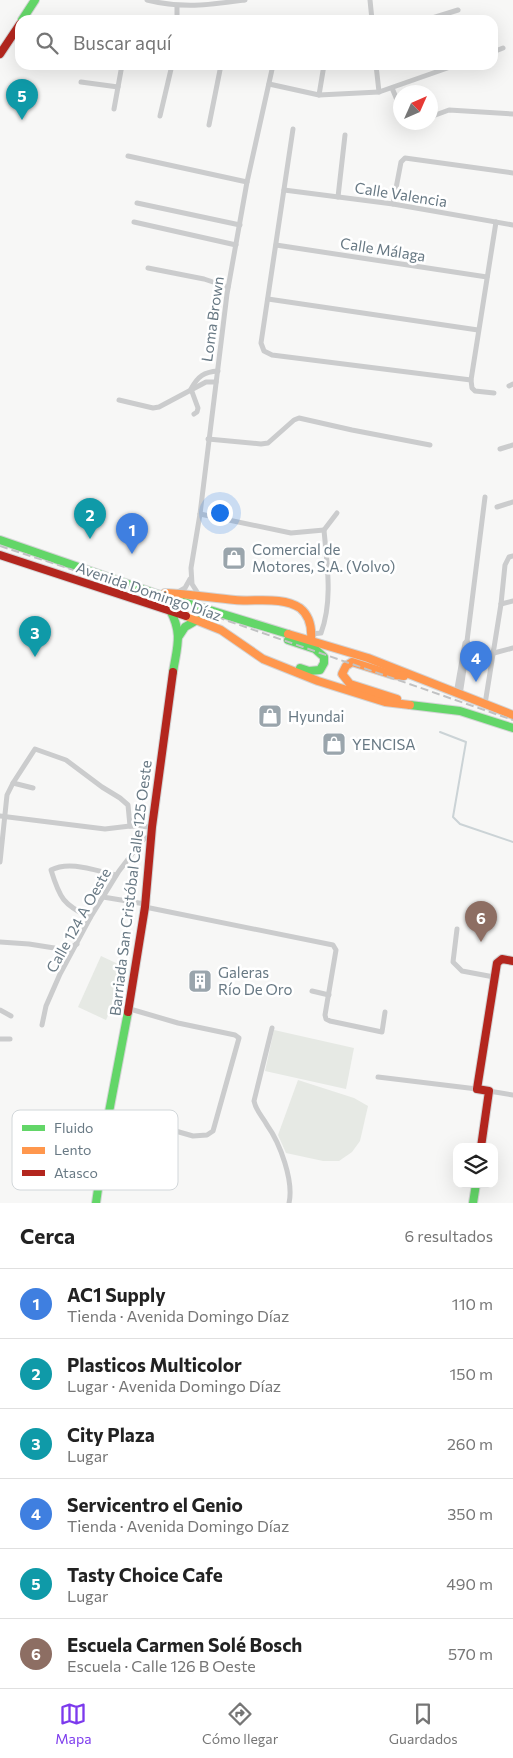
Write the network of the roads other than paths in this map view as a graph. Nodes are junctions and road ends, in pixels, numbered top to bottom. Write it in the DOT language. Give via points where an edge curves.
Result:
graph roads {
  1 [pos="35,0"];
  2 [pos="147,0"];
  3 [pos="245,0"];
  4 [pos="370,0"];
  5 [pos="158,1"];
  6 [pos="176,6"];
  7 [pos="458,10"];
  8 [pos="25,15"];
  9 [pos="177,15"];
  10 [pos="372,15"];
  11 [pos="442,15"];
  12 [pos="15,32"];
  13 [pos="503,48"];
  14 [pos="498,50"];
  15 [pos="0,54"];
  16 [pos="121,70"];
  17 [pos="171,70"];
  18 [pos="220,70"];
  19 [pos="272,70"];
  20 [pos="323,70"];
  21 [pos="377,70"];
  22 [pos="442,70"];
  23 [pos="81,82"];
  24 [pos="269,84"];
  25 [pos="118,87"];
  26 [pos="392,88"];
  27 [pos="379,92"];
  28 [pos="319,96"];
  29 [pos="114,110"];
  30 [pos="438,114"];
  31 [pos="513,114"];
  32 [pos="160,116"];
  33 [pos="209,124"];
  34 [pos="293,129"];
  35 [pos="345,135"];
  36 [pos="128,156"];
  37 [pos="513,173"];
  38 [pos="247,182"];
  39 [pos="284,190"];
  40 [pos="338,196"];
  41 [pos="137,203"];
  42 [pos="393,204"];
  43 [pos="134,222"];
  44 [pos="496,222"];
  45 [pos="240,225"];
  46 [pos="513,225"];
  47 [pos="236,245"];
  48 [pos="276,245"];
  49 [pos="148,268"];
  50 [pos="486,278"];
  51 [pos="228,287"];
  52 [pos="268,299"];
  53 [pos="478,330"];
  54 [pos="218,371"];
  55 [pos="471,380"];
  56 [pos="216,382"];
  57 [pos="191,389"];
  58 [pos="494,393"];
  59 [pos="119,400"];
  60 [pos="194,414"];
  61 [pos="208,439"];
  62 [pos="513,444"];
  63 [pos="430,445"];
  64 [pos="500,448"];
  65 [pos="486,497"];
  66 [pos="513,502"];
  67 [pos="497,507"];
  68 [pos="200,514"];
  69 [pos="337,514"];
  70 [pos="324,530"];
  71 [pos="0,540"];
  72 [pos="0,555"];
  73 [pos="511,556"];
  74 [pos="190,579"];
  75 [pos="154,593"];
  76 [pos="176,593"];
  77 [pos="200,595"];
  78 [pos="513,601"];
  79 [pos="501,604"];
  80 [pos="170,610"];
  81 [pos="237,619"];
  82 [pos="197,620"];
  83 [pos="179,636"];
  84 [pos="311,637"];
  85 [pos="244,646"];
  86 [pos="513,648"];
  87 [pos="494,653"];
  88 [pos="414,677"];
  89 [pos="458,694"];
  90 [pos="485,704"];
  91 [pos="420,705"];
  92 [pos="513,715"];
  93 [pos="513,728"];
  94 [pos="12,783"];
  95 [pos="33,788"];
  96 [pos="2,817"];
  97 [pos="130,826"];
  98 [pos="152,827"];
  99 [pos="151,838"];
  100 [pos="0,862"];
  101 [pos="116,876"];
  102 [pos="103,897"];
  103 [pos="145,905"];
  104 [pos="90,918"];
  105 [pos="457,929"];
  106 [pos="0,942"];
  107 [pos="77,944"];
  108 [pos="513,961"];
  109 [pos="494,977"];
  110 [pos="312,991"];
  111 [pos="329,995"];
  112 [pos="130,1009"];
  113 [pos="0,1010"];
  114 [pos="385,1012"];
  115 [pos="11,1016"];
  116 [pos="42,1026"];
  117 [pos="272,1028"];
  118 [pos="0,1039"];
  119 [pos="10,1040"];
  120 [pos="378,1076"];
  121 [pos="477,1089"];
  122 [pos="489,1091"];
  123 [pos="513,1095"];
  124 [pos="109,1110"];
  125 [pos="178,1132"];
  126 [pos="482,1143"];
  127 [pos="475,1188"];
  128 [pos="98,1190"];
  129 [pos="96,1203"];
  130 [pos="289,1203"];
  131 [pos="473,1203"];
  1 -- 8 [label="main road"];
  2 -- 5 [label="street"];
  3 -- 6 [label="street"];
  4 -- 10 [label="street"];
  5 -- 6 [label="street"];
  6 -- 9 [label="street"];
  7 -- 11 [label="street"];
  12 -- 15 [label="main road"];
  13 -- 14 [label="street"];
  16 -- 25 [label="street"];
  17 -- 32 [label="street"];
  18 -- 33 [label="street"];
  19 -- 24 [label="street, Loma Brown"];
  20 -- 28 [label="street"];
  21 -- 27 [label="street"];
  22 -- 26 [label="street"];
  23 -- 25 [label="street"];
  24 -- 28 [label="street"];
  24 -- 38 [label="street, Loma Brown"];
  25 -- 29 [label="street"];
  26 -- 27 [label="street"];
  27 -- 28 [label="street"];
  30 -- 31 [label="street" via="449,110"];
  34 -- 39 [label="street"];
  35 -- 40 [label="street"];
  36 -- 38 [label="street"];
  37 -- 42 [label="street" via="405,158 401,162"];
  38 -- 45 [label="street, Loma Brown"];
  39 -- 40 [label="street, Calle Valencia"];
  39 -- 48 [label="street"];
  40 -- 42 [label="street, Calle Valencia"];
  41 -- 45 [label="street"];
  42 -- 44 [label="street, Calle Valencia"];
  43 -- 47 [label="street"];
  44 -- 46 [label="street, Calle Valencia"];
  44 -- 50 [label="street"];
  45 -- 47 [label="street, Loma Brown"];
  47 -- 51 [label="street, Loma Brown"];
  48 -- 50 [label="street, Calle Málaga"];
  48 -- 52 [label="street"];
  49 -- 51 [label="street" via="204,278"];
  50 -- 53 [label="street"];
  51 -- 54 [label="street, Loma Brown"];
  52 -- 53 [label="street"];
  52 -- 55 [label="street" via="261,343 264,351 272,355"];
  53 -- 55 [label="street"];
  54 -- 56 [label="street, Loma Brown"];
  54 -- 57 [label="street" via="199,376"];
  55 -- 58 [label="street" via="475,391"];
  56 -- 57 [label="street" via="206,382"];
  56 -- 61 [label="street, Loma Brown"];
  57 -- 59 [label="street" via="153,408"];
  57 -- 60 [label="street" via="198,408"];
  61 -- 63 [label="street" via="268,443 299,418"];
  61 -- 68 [label="street, Loma Brown"];
  62 -- 64 [label="street"];
  65 -- 89 [label="street" via="468,643"];
  66 -- 67 [label="street"];
  68 -- 70 [label="street" via="291,533"];
  68 -- 74 [label="street, Loma Brown"];
  69 -- 70 [label="street"];
  70 -- 84 [label="street" via="329,580 325,622 321,633"];
  71 -- 75 [label="main road, Avenida Domingo Díaz"];
  72 -- 80 [label="main road, Avenida Domingo Díaz"];
  73 -- 79 [label="street" via="505,565"];
  74 -- 76 [label="street" via="185,588"];
  74 -- 77 [label="street"];
  75 -- 76 [label="main road"];
  75 -- 81 [label="main road, Avenida Domingo Díaz"];
  76 -- 77 [label="main road"];
  77 -- 84 [label="main road" via="244,602 291,604 307,616"];
  78 -- 79 [label="street"];
  79 -- 87 [label="street"];
  80 -- 82 [label="main road, Avenida Domingo Díaz"];
  80 -- 83 [label="main road, Barriada San Cristóbal Calle 125 Oeste"];
  81 -- 84 [label="main road, Avenida Domingo Díaz"];
  81 -- 85 [label="main road" via="317,649 325,658 324,665 320,670 309,671"];
  82 -- 83 [label="main road" via="185,627"];
  82 -- 85 [label="main road, Avenida Domingo Díaz" via="221,630"];
  83 -- 98 [label="main road, Barriada San Cristóbal Calle 125 Oeste"];
  84 -- 88 [label="main road, Avenida Domingo Díaz"];
  85 -- 91 [label="main road, Avenida Domingo Díaz" via="264,659 318,681 385,702"];
  86 -- 87 [label="street"];
  87 -- 90 [label="street"];
  88 -- 89 [label="main road, Avenida Domingo Díaz"];
  88 -- 91 [label="main road" via="393,675 352,662 342,674 350,684"];
  89 -- 90 [label="main road, Avenida Domingo Díaz"];
  90 -- 92 [label="main road, Avenida Domingo Díaz"];
  91 -- 93 [label="main road, Avenida Domingo Díaz" via="460,711"];
  94 -- 95 [label="street"];
  94 -- 96 [label="street"];
  94 -- 97 [label="street" via="35,749 66,760 128,805"];
  96 -- 97 [label="street" via="105,829"];
  96 -- 100 [label="street"];
  97 -- 98 [label="street"];
  98 -- 99 [label="main road, Barriada San Cristóbal Calle 125 Oeste"];
  99 -- 101 [label="street, Calle 124 A Oeste" via="142,840"];
  99 -- 103 [label="main road, Barriada San Cristóbal Calle 125 Oeste"];
  101 -- 102 [label="street, Calle 124 A Oeste"];
  101 -- 104 [label="street" via="68,865 51,870 58,891 70,908"];
  102 -- 103 [label="street"];
  102 -- 104 [label="street, Calle 124 A Oeste"];
  103 -- 111 [label="street" via="332,945 336,950"];
  103 -- 112 [label="main road, Barriada San Cristóbal Calle 125 Oeste"];
  104 -- 107 [label="street, Calle 124 A Oeste"];
  105 -- 109 [label="street" via="452,962 462,971"];
  106 -- 107 [label="street" via="67,950"];
  107 -- 116 [label="street, Calle 124 A Oeste" via="46,1006"];
  108 -- 109 [label="main road" via="499,960"];
  109 -- 121 [label="main road"];
  110 -- 111 [label="street"];
  111 -- 114 [label="street" via="325,1015 330,1021 382,1032"];
  112 -- 124 [label="main road, Barriada San Cristóbal Calle 125 Oeste"];
  112 -- 125 [label="street" via="239,1038 213,1131 193,1136"];
  113 -- 115 [label="street"];
  117 -- 130 [label="street" via="254,1101 287,1170"];
  118 -- 119 [label="street"];
  120 -- 121 [label="street"];
  121 -- 122 [label="main road"];
  122 -- 123 [label="street"];
  122 -- 126 [label="main road"];
  127 -- 131 [label="main road"];
  128 -- 129 [label="main road, Barriada San Cristóbal Calle 125 Oeste"];
}
